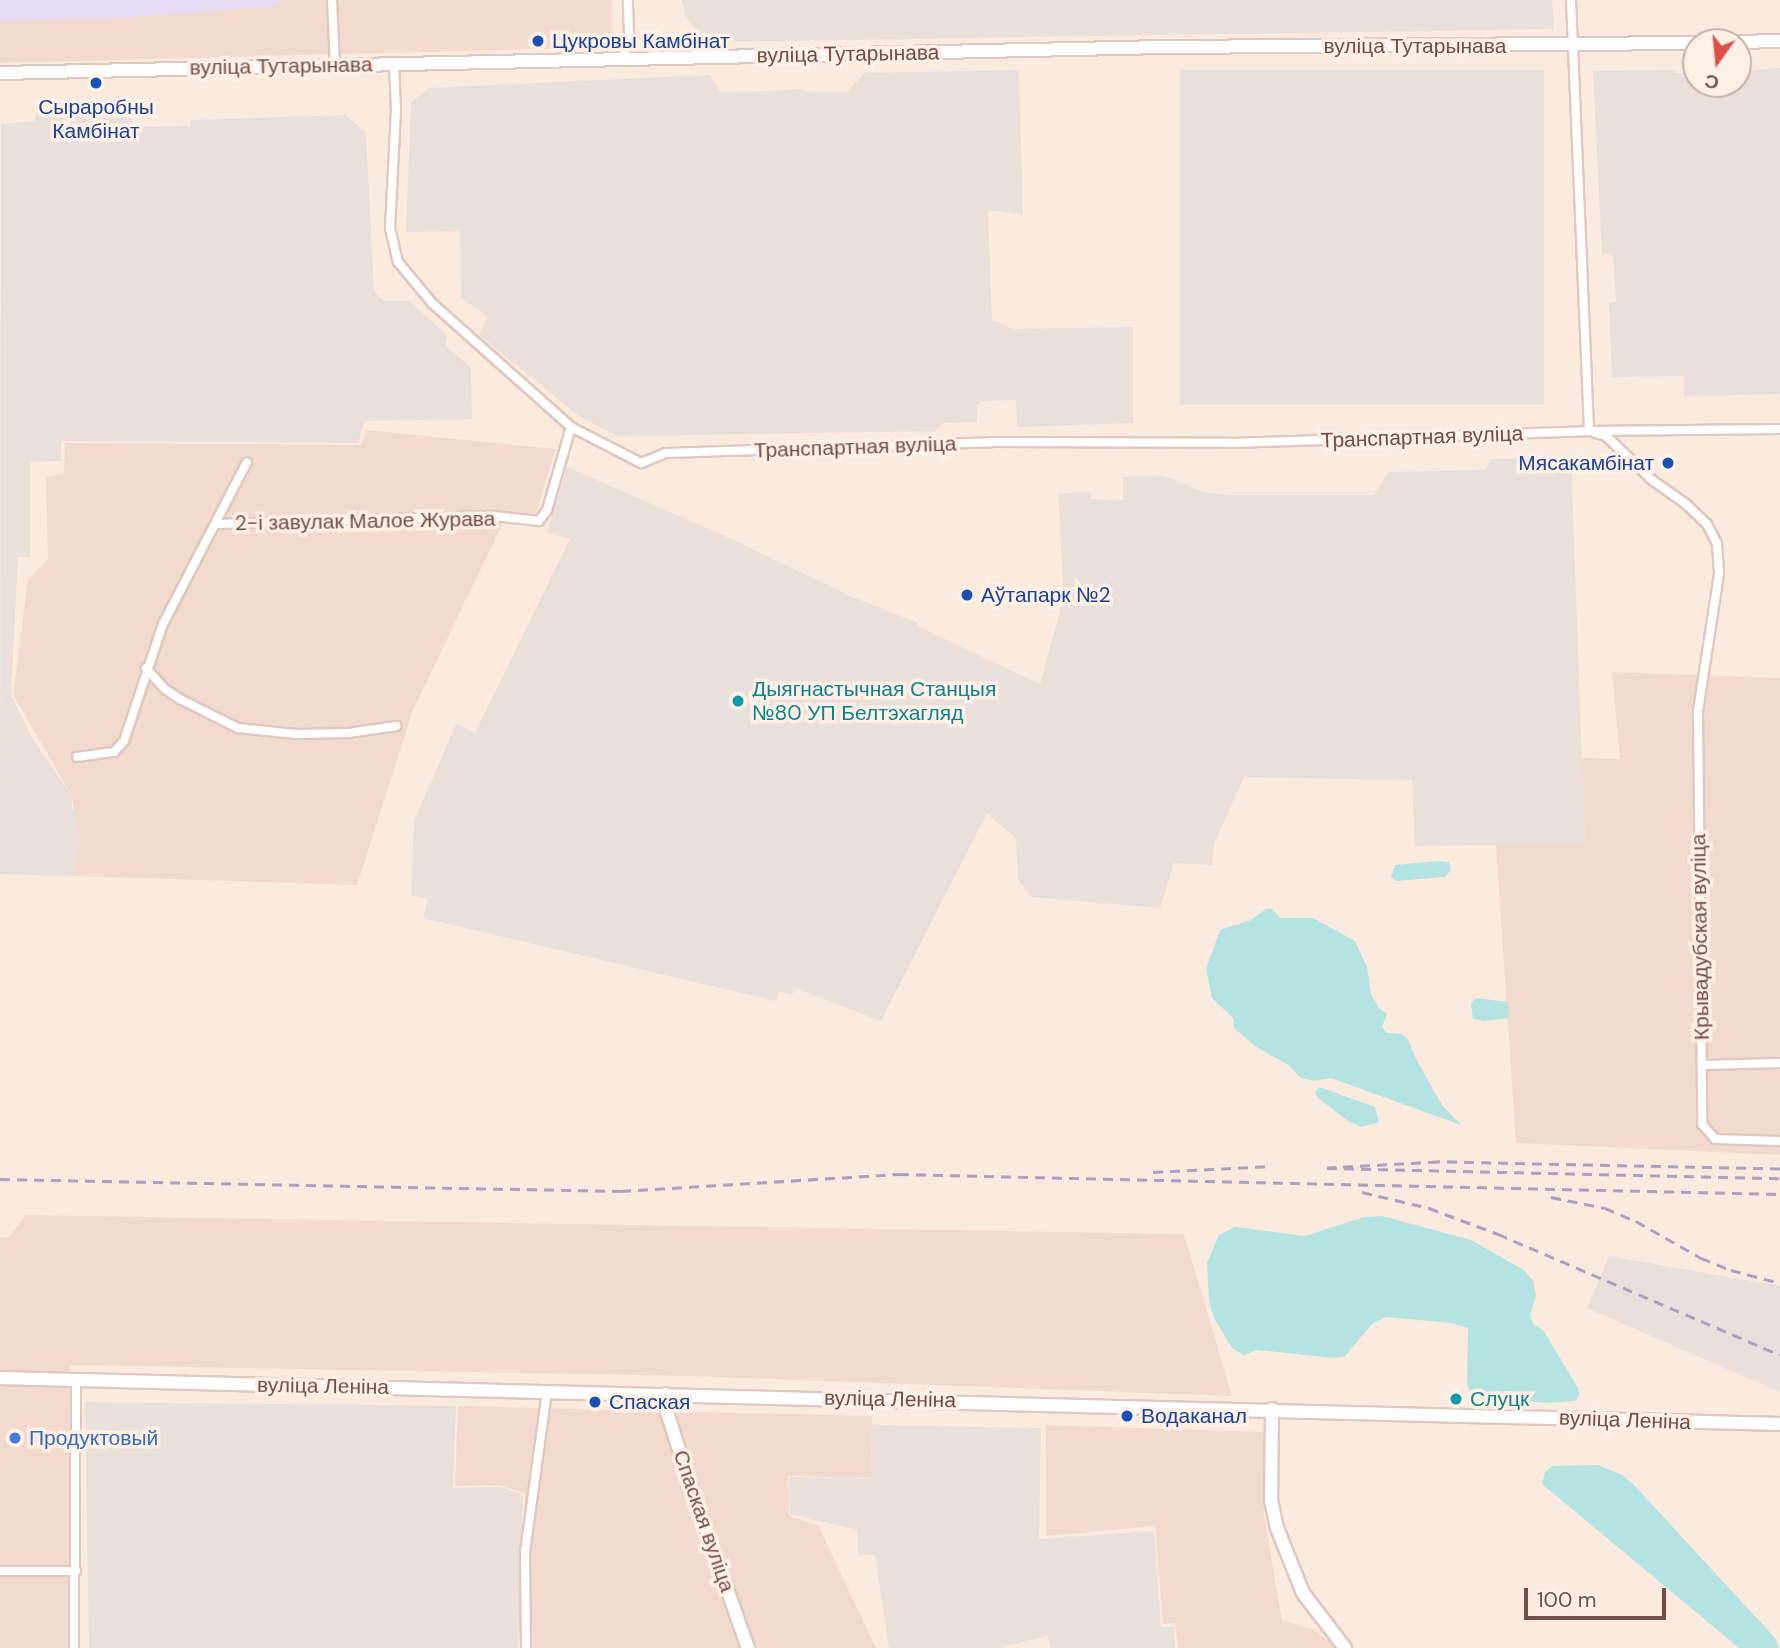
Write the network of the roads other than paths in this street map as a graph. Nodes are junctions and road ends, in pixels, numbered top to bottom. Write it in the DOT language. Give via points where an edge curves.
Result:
graph roads {
  1 [pos="332,0"];
  2 [pos="628,0"];
  3 [pos="1571,0"];
  4 [pos="1780,41"];
  5 [pos="1752,42"];
  6 [pos="1682,43"];
  7 [pos="1571,46"];
  8 [pos="623,60"];
  9 [pos="394,64"];
  10 [pos="335,65"];
  11 [pos="0,74"];
  12 [pos="571,427"];
  13 [pos="1780,429"];
  14 [pos="1588,430"];
  15 [pos="247,462"];
  16 [pos="216,524"];
  17 [pos="146,668"];
  18 [pos="396,726"];
  19 [pos="77,757"];
  20 [pos="1780,1063"];
  21 [pos="1702,1065"];
  22 [pos="1780,1141"];
  23 [pos="0,1378"];
  24 [pos="76,1380"];
  25 [pos="547,1392"];
  26 [pos="664,1394"];
  27 [pos="1272,1409"];
  28 [pos="1780,1424"];
  29 [pos="0,1571"];
  30 [pos="76,1571"];
  31 [pos="74,1648"];
  32 [pos="526,1648"];
  33 [pos="748,1648"];
  34 [pos="1345,1648"];
  1 -- 10 [label="street"];
  2 -- 8 [label="street" via="629,34"];
  3 -- 7 [label="street"];
  4 -- 5 [label="street"];
  6 -- 7 [label="street, вуліца Тутарынава"];
  7 -- 8 [label="street, вуліца Тутарынава" via="1165,47"];
  7 -- 14 [label="street"];
  8 -- 9 [label="street, вуліца Тутарынава"];
  9 -- 10 [label="street, вуліца Тутарынава"];
  9 -- 12 [label="street, Транспартная вуліца" via="390,228 398,262 432,304"];
  10 -- 11 [label="street, вуліца Тутарынава"];
  12 -- 14 [label="street, Транспартная вуліца" via="641,463 666,453 992,442 1231,443"];
  12 -- 16 [label="street, 2-і завулак Малое Журава" via="547,510 539,522 494,516"];
  13 -- 14 [label="street, Транспартная вуліца"];
  14 -- 21 [label="street, Крывадубская вуліца" via="1606,436 1652,480 1686,504 1713,533 1717,544 1719,574 1698,712"];
  15 -- 16 [label="street"];
  16 -- 17 [label="street" via="205,536"];
  17 -- 18 [label="street" via="180,699 238,728 296,734"];
  17 -- 19 [label="street" via="124,741 114,752"];
  20 -- 21 [label="street"];
  21 -- 22 [label="street, Крывадубская вуліца" via="1702,1124 1706,1131 1715,1139"];
  23 -- 24 [label="street, вуліца Леніна"];
  24 -- 25 [label="street, вуліца Леніна"];
  24 -- 30 [label="street"];
  25 -- 26 [label="street, вуліца Леніна"];
  25 -- 32 [label="street" via="525,1552"];
  26 -- 27 [label="street, вуліца Леніна"];
  26 -- 33 [label="street, Спаская вуліца" via="691,1487"];
  27 -- 28 [label="street, вуліца Леніна"];
  27 -- 34 [label="street" via="1270,1500 1276,1528 1303,1593"];
  29 -- 30 [label="street"];
  30 -- 31 [label="street"];
}
